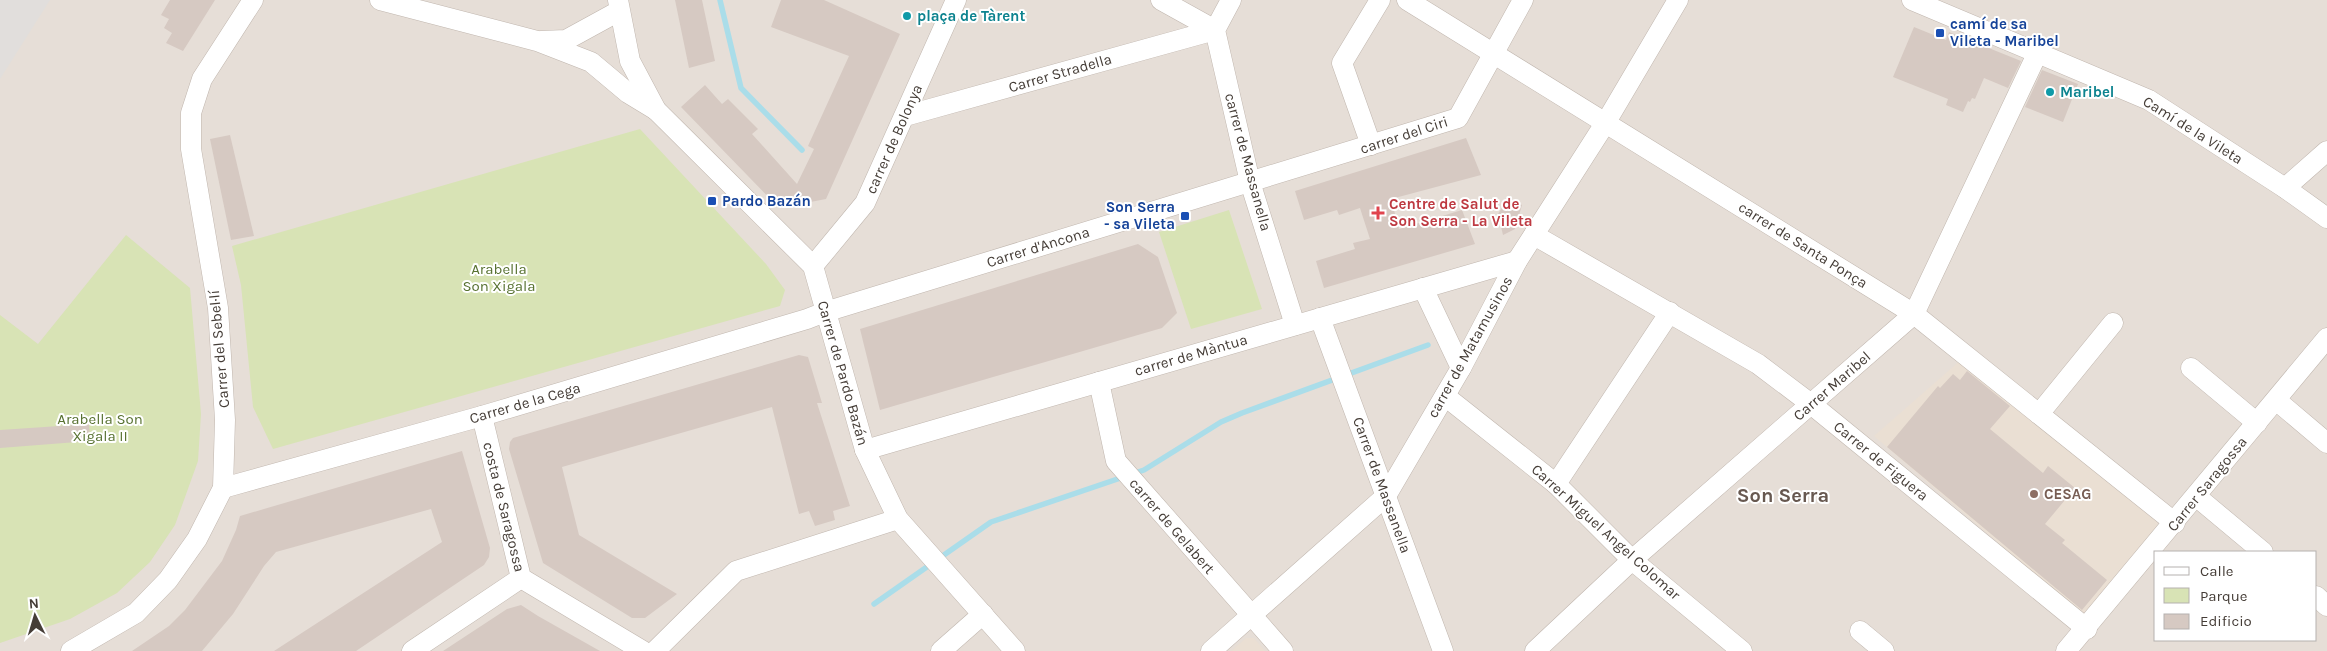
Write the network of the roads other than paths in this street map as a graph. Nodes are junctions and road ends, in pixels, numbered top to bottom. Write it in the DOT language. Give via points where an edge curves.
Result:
graph roads {
  1 [pos="253,0"];
  2 [pos="380,0"];
  3 [pos="956,0"];
  4 [pos="1161,0"];
  5 [pos="1231,0"];
  6 [pos="1380,0"];
  7 [pos="1406,0"];
  8 [pos="1523,0"];
  9 [pos="1678,0"];
  10 [pos="1912,0"];
  11 [pos="619,6"];
  12 [pos="1215,30"];
  13 [pos="537,41"];
  14 [pos="1494,52"];
  15 [pos="2038,52"];
  16 [pos="656,110"];
  17 [pos="905,116"];
  18 [pos="1606,122"];
  19 [pos="1371,145"];
  20 [pos="2327,151"];
  21 [pos="1250,182"];
  22 [pos="2285,188"];
  23 [pos="2327,218"];
  24 [pos="1534,235"];
  25 [pos="1517,261"];
  26 [pos="813,266"];
  27 [pos="1423,288"];
  28 [pos="825,312"];
  29 [pos="1670,312"];
  30 [pos="1914,314"];
  31 [pos="1320,318"];
  32 [pos="2113,323"];
  33 [pos="1295,326"];
  34 [pos="2327,338"];
  35 [pos="1461,368"];
  36 [pos="2191,368"];
  37 [pos="1099,382"];
  38 [pos="1445,396"];
  39 [pos="2276,400"];
  40 [pos="1811,404"];
  41 [pos="2039,414"];
  42 [pos="482,416"];
  43 [pos="2257,423"];
  44 [pos="2327,443"];
  45 [pos="865,450"];
  46 [pos="1556,484"];
  47 [pos="223,488"];
  48 [pos="1386,496"];
  49 [pos="2197,497"];
  50 [pos="898,519"];
  51 [pos="2175,523"];
  52 [pos="2262,551"];
  53 [pos="1632,560"];
  54 [pos="521,578"];
  55 [pos="2317,597"];
  56 [pos="2327,606"];
  57 [pos="983,614"];
  58 [pos="1251,617"];
  59 [pos="2087,629"];
  60 [pos="1860,631"];
  61 [pos="73,651"];
  62 [pos="412,651"];
  63 [pos="643,651"];
  64 [pos="655,651"];
  65 [pos="942,651"];
  66 [pos="1015,651"];
  67 [pos="1211,651"];
  68 [pos="1283,651"];
  69 [pos="1443,651"];
  70 [pos="1535,651"];
  71 [pos="1742,651"];
  72 [pos="1884,651"];
  73 [pos="2066,651"];
  1 -- 47 [label="street, Carrer del Sebel·lí" via="202,79 191,113 191,149 218,308 225,420"];
  2 -- 13 [label="street"];
  3 -- 17 [label="street, carrer de Bolonya"];
  4 -- 12 [label="street"];
  5 -- 12 [label="street"];
  6 -- 19 [label="street" via="1342,63"];
  7 -- 14 [label="street, carrer de Santa Ponça"];
  8 -- 14 [label="street, carrer del Ciri"];
  9 -- 18 [label="street, carrer de Matamusinos"];
  10 -- 15 [label="street, Camí de la Vileta"];
  11 -- 13 [label="street" via="566,40"];
  11 -- 16 [label="street" via="630,61"];
  12 -- 17 [label="street, Carrer Stradella"];
  12 -- 21 [label="street, carrer de Massanella"];
  13 -- 16 [label="street" via="591,62 628,93"];
  14 -- 18 [label="street, carrer de Santa Ponça"];
  14 -- 19 [label="street, carrer del Ciri" via="1458,118"];
  15 -- 22 [label="street, Camí de la Vileta" via="2149,100"];
  15 -- 30 [label="street, Carrer Maribel"];
  16 -- 26 [label="street"];
  17 -- 26 [label="street, carrer de Bolonya" via="865,203"];
  18 -- 24 [label="street, carrer de Matamusinos"];
  18 -- 30 [label="street, carrer de Santa Ponça"];
  19 -- 21 [label="street, carrer del Ciri"];
  20 -- 22 [label="street"];
  21 -- 28 [label="street, Carrer d'Ancona"];
  21 -- 33 [label="street, carrer de Massanella"];
  22 -- 23 [label="street, Camí de la Vileta"];
  24 -- 25 [label="street, carrer de Matamusinos"];
  24 -- 29 [label="street, Carrer de Figuera"];
  25 -- 27 [label="street, carrer de Màntua"];
  25 -- 35 [label="street, carrer de Matamusinos"];
  26 -- 28 [label="street, Carrer de Pardo Bazán"];
  27 -- 31 [label="street, carrer de Màntua"];
  27 -- 35 [label="street"];
  28 -- 42 [label="street, Carrer de la Cega" via="808,320"];
  28 -- 45 [label="street, Carrer de Pardo Bazán"];
  29 -- 40 [label="street, Carrer de Figuera" via="1758,364"];
  29 -- 46 [label="street"];
  30 -- 40 [label="street, Carrer Maribel"];
  30 -- 41 [label="street, carrer de Santa Ponça"];
  31 -- 33 [label="street, carrer de Màntua"];
  31 -- 48 [label="street, Carrer de Massanella"];
  32 -- 41 [label="street"];
  33 -- 37 [label="street, carrer de Màntua"];
  34 -- 39 [label="street, Carrer Saragossa"];
  35 -- 38 [label="street, carrer de Matamusinos"];
  36 -- 43 [label="street"];
  37 -- 45 [label="street, carrer de Màntua"];
  37 -- 58 [label="street, carrer de Gelabert" via="1116,461"];
  38 -- 46 [label="street, Carrer Miguel Angel Colomar"];
  38 -- 48 [label="street, carrer de Matamusinos"];
  39 -- 43 [label="street, Carrer Saragossa"];
  39 -- 44 [label="street"];
  40 -- 53 [label="street, Carrer Maribel"];
  40 -- 59 [label="street, Carrer de Figuera"];
  41 -- 51 [label="street, carrer de Santa Ponça"];
  42 -- 47 [label="street, Carrer de la Cega"];
  42 -- 54 [label="street, costa de Saragossa"];
  43 -- 49 [label="street, Carrer Saragossa"];
  45 -- 50 [label="street, Carrer de Pardo Bazán"];
  46 -- 53 [label="street, Carrer Miguel Angel Colomar"];
  47 -- 61 [label="street, Carrer del Sebel·lí" via="168,580 136,613"];
  48 -- 58 [label="street, carrer de Matamusinos"];
  48 -- 69 [label="street, Carrer de Massanella"];
  49 -- 51 [label="street, Carrer Saragossa"];
  49 -- 52 [label="street"];
  50 -- 57 [label="street, Carrer de Pardo Bazán"];
  50 -- 64 [label="street" via="736,571"];
  51 -- 59 [label="street, Carrer Saragossa"];
  53 -- 70 [label="street, Carrer Maribel"];
  53 -- 71 [label="street, Carrer Miguel Angel Colomar"];
  54 -- 62 [label="street"];
  54 -- 63 [label="street, costa de Saragossa"];
  55 -- 56 [label="street"];
  57 -- 65 [label="street"];
  57 -- 66 [label="street, Carrer de Pardo Bazán"];
  58 -- 67 [label="street, carrer de Matamusinos"];
  58 -- 68 [label="street, carrer de Gelabert"];
  59 -- 73 [label="street, Carrer Saragossa"];
  60 -- 72 [label="street"];
}
